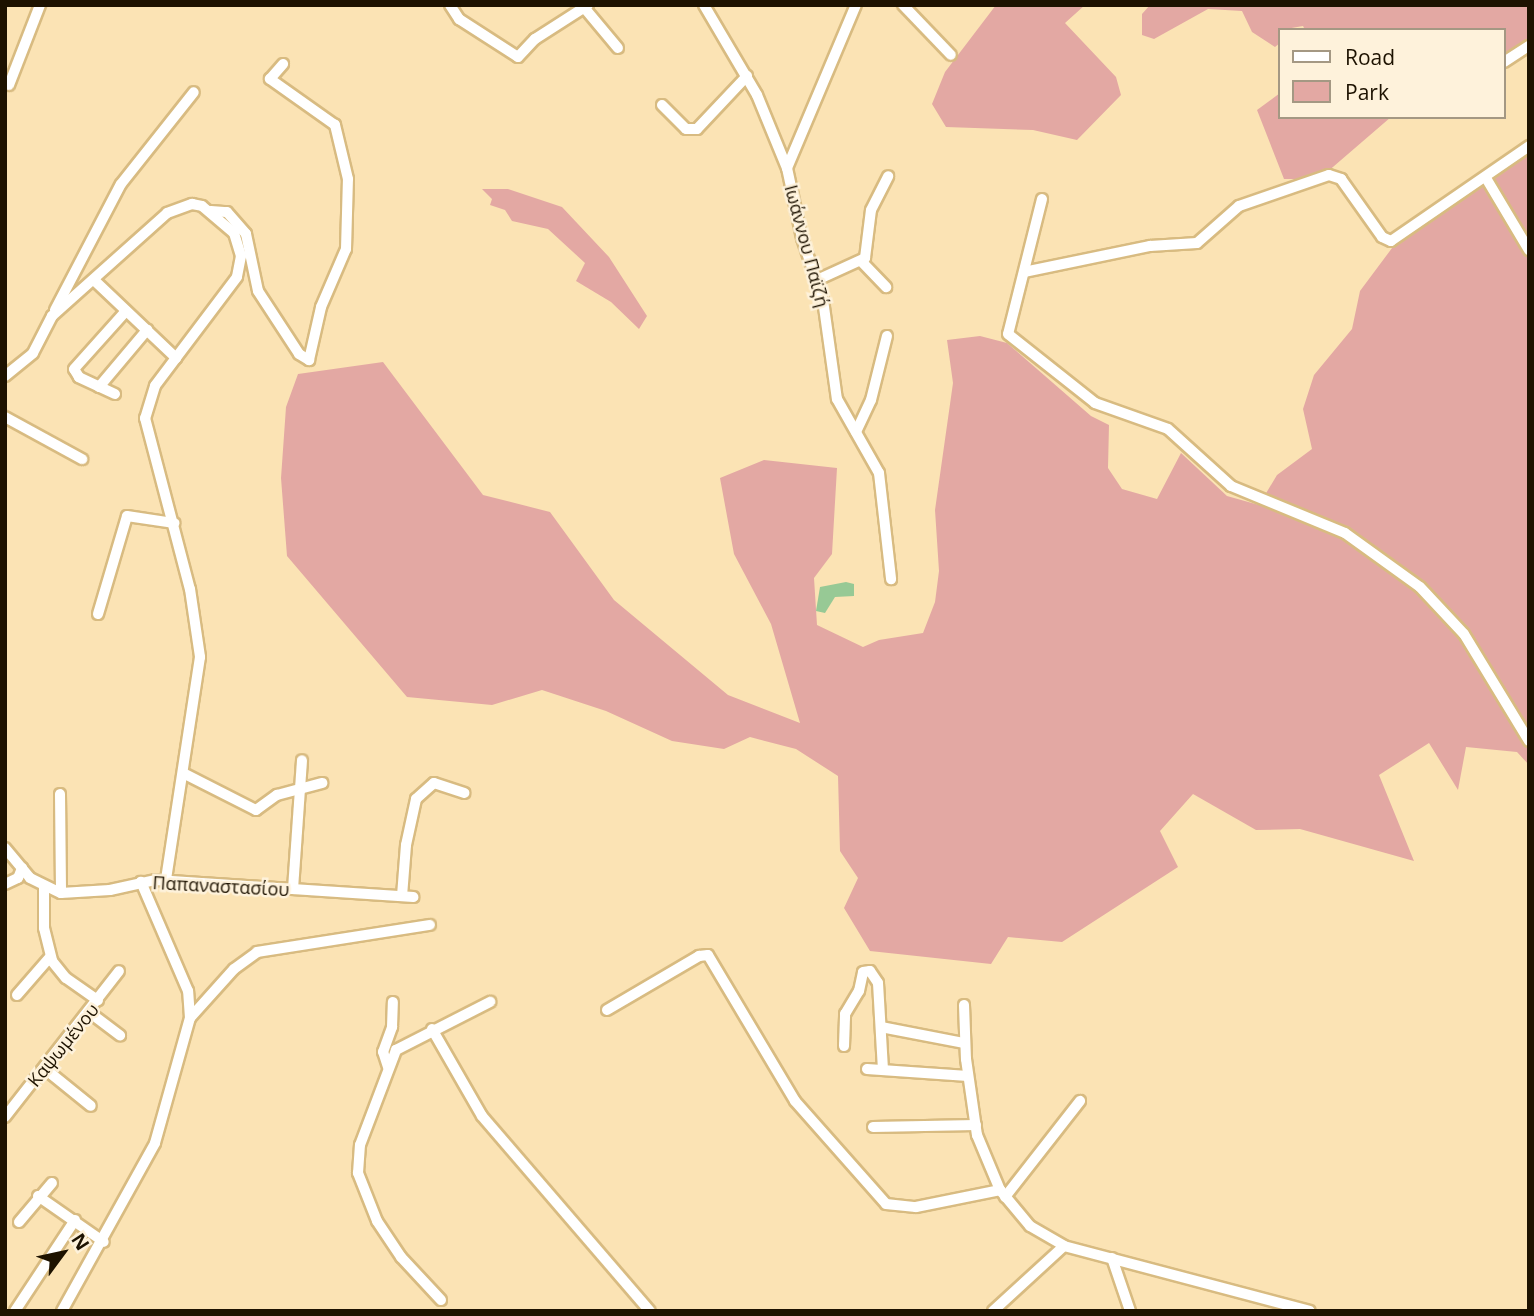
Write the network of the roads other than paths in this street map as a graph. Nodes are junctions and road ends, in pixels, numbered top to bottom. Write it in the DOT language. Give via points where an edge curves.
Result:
graph roads {
  1 [pos="40,5"];
  2 [pos="450,5"];
  3 [pos="704,5"];
  4 [pos="856,5"];
  5 [pos="903,5"];
  6 [pos="585,6"];
  7 [pos="1529,46"];
  8 [pos="618,48"];
  9 [pos="951,55"];
  10 [pos="5,60"];
  11 [pos="19,60"];
  12 [pos="1506,61"];
  13 [pos="284,64"];
  14 [pos="747,76"];
  15 [pos="9,85"];
  16 [pos="194,92"];
  17 [pos="662,105"];
  18 [pos="1529,146"];
  19 [pos="787,168"];
  20 [pos="888,176"];
  21 [pos="1486,178"];
  22 [pos="1042,199"];
  23 [pos="211,211"];
  24 [pos="1529,250"];
  25 [pos="862,262"];
  26 [pos="1024,272"];
  27 [pos="817,280"];
  28 [pos="94,281"];
  29 [pos="886,287"];
  30 [pos="126,311"];
  31 [pos="52,316"];
  32 [pos="147,330"];
  33 [pos="887,336"];
  34 [pos="176,358"];
  35 [pos="5,376"];
  36 [pos="99,387"];
  37 [pos="115,394"];
  38 [pos="5,417"];
  39 [pos="856,432"];
  40 [pos="82,459"];
  41 [pos="174,523"];
  42 [pos="891,579"];
  43 [pos="98,614"];
  44 [pos="1529,741"];
  45 [pos="302,760"];
  46 [pos="183,773"];
  47 [pos="322,783"];
  48 [pos="298,791"];
  49 [pos="464,793"];
  50 [pos="60,794"];
  51 [pos="5,848"];
  52 [pos="22,868"];
  53 [pos="166,880"];
  54 [pos="141,882"];
  55 [pos="5,884"];
  56 [pos="44,887"];
  57 [pos="293,889"];
  58 [pos="61,893"];
  59 [pos="430,925"];
  60 [pos="50,957"];
  61 [pos="119,971"];
  62 [pos="17,995"];
  63 [pos="98,1000"];
  64 [pos="393,1002"];
  65 [pos="490,1002"];
  66 [pos="964,1005"];
  67 [pos="607,1010"];
  68 [pos="89,1012"];
  69 [pos="190,1018"];
  70 [pos="881,1027"];
  71 [pos="432,1029"];
  72 [pos="120,1035"];
  73 [pos="964,1043"];
  74 [pos="844,1046"];
  75 [pos="387,1067"];
  76 [pos="44,1068"];
  77 [pos="867,1069"];
  78 [pos="883,1070"];
  79 [pos="968,1076"];
  80 [pos="1080,1101"];
  81 [pos="91,1106"];
  82 [pos="7,1113"];
  83 [pos="976,1125"];
  84 [pos="873,1128"];
  85 [pos="52,1183"];
  86 [pos="1002,1194"];
  87 [pos="38,1196"];
  88 [pos="75,1220"];
  89 [pos="19,1222"];
  90 [pos="104,1242"];
  91 [pos="1064,1246"];
  92 [pos="1112,1258"];
  93 [pos="441,1300"];
  94 [pos="15,1311"];
  95 [pos="62,1311"];
  96 [pos="650,1311"];
  97 [pos="993,1311"];
  98 [pos="1130,1311"];
  99 [pos="1310,1311"];
  1 -- 11 [label="street"];
  2 -- 6 [label="street" via="459,19 518,57 535,39"];
  3 -- 14 [label="street, Ιωάννου Παϊζή"];
  4 -- 19 [label="street"];
  5 -- 9 [label="street"];
  6 -- 8 [label="street"];
  7 -- 12 [label="street"];
  10 -- 11 [label="street"];
  11 -- 15 [label="street"];
  13 -- 23 [label="street" via="270,79 335,125 348,179 346,249 321,307 309,360 299,354 258,291 246,234 227,212"];
  14 -- 17 [label="street" via="697,129 686,129"];
  14 -- 19 [label="street, Ιωάννου Παϊζή"];
  16 -- 31 [label="street" via="121,184"];
  18 -- 21 [label="street"];
  19 -- 27 [label="street, Ιωάννου Παϊζή" via="802,238"];
  20 -- 25 [label="street" via="871,211"];
  21 -- 24 [label="street"];
  21 -- 26 [label="street" via="1391,241 1381,237 1341,179 1329,175 1239,206 1197,243 1150,246"];
  22 -- 26 [label="street"];
  23 -- 28 [label="street" via="192,204 167,213"];
  23 -- 34 [label="street" via="234,233 241,266"];
  25 -- 27 [label="street"];
  25 -- 29 [label="street"];
  26 -- 44 [label="street" via="1007,329 1010,336 1105,409 1181,436 1231,486 1345,533 1420,587 1464,634"];
  27 -- 39 [label="street, Ιωάννου Παϊζή" via="834,390"];
  28 -- 30 [label="street"];
  28 -- 31 [label="street"];
  30 -- 32 [label="street"];
  30 -- 36 [label="street" via="74,369 79,377"];
  31 -- 35 [label="street" via="33,354"];
  32 -- 34 [label="street"];
  32 -- 36 [label="street"];
  33 -- 39 [label="street" via="871,400"];
  34 -- 41 [label="street" via="155,386 145,418"];
  36 -- 37 [label="street"];
  38 -- 40 [label="street"];
  39 -- 42 [label="street, Ιωάννου Παϊζή" via="880,480"];
  41 -- 43 [label="street" via="127,516"];
  41 -- 46 [label="street" via="200,657"];
  45 -- 48 [label="street"];
  46 -- 48 [label="street" via="256,810 277,795"];
  46 -- 53 [label="street"];
  47 -- 48 [label="street"];
  48 -- 57 [label="street"];
  49 -- 57 [label="street, Παπαναστασίου" via="434,783 416,799 406,845 407,897"];
  50 -- 58 [label="street"];
  51 -- 52 [label="street, Παπαναστασίου"];
  52 -- 55 [label="street" via="18,878"];
  52 -- 56 [label="street, Παπαναστασίου"];
  53 -- 54 [label="street, Παπαναστασίου"];
  53 -- 57 [label="street, Παπαναστασίου"];
  54 -- 58 [label="street, Παπαναστασίου" via="110,890"];
  54 -- 69 [label="street" via="187,991"];
  56 -- 58 [label="street, Παπαναστασίου"];
  56 -- 60 [label="street"];
  59 -- 69 [label="street" via="257,952 234,969"];
  60 -- 62 [label="street"];
  60 -- 63 [label="street" via="66,978"];
  61 -- 63 [label="street, Καψωμένου"];
  63 -- 68 [label="street, Καψωμένου"];
  64 -- 75 [label="street" via="392,1027 383,1052"];
  65 -- 71 [label="street"];
  66 -- 73 [label="street"];
  67 -- 86 [label="street" via="708,955 795,1101 886,1204 916,1208"];
  68 -- 72 [label="street"];
  68 -- 76 [label="street, Καψωμένου"];
  69 -- 90 [label="street" via="155,1143"];
  70 -- 73 [label="street"];
  70 -- 74 [label="street" via="878,983 866,971 845,1014"];
  70 -- 78 [label="street"];
  71 -- 75 [label="street" via="396,1050"];
  71 -- 96 [label="street" via="482,1116"];
  73 -- 79 [label="street"];
  75 -- 93 [label="street" via="364,1126 358,1173 387,1240"];
  76 -- 81 [label="street"];
  76 -- 82 [label="street, Καψωμένου"];
  77 -- 78 [label="street"];
  78 -- 79 [label="street"];
  79 -- 83 [label="street"];
  80 -- 86 [label="street"];
  83 -- 84 [label="street"];
  83 -- 86 [label="street" via="986,1164"];
  85 -- 87 [label="street"];
  86 -- 91 [label="street" via="1030,1226"];
  87 -- 88 [label="street"];
  87 -- 89 [label="street"];
  88 -- 90 [label="street"];
  88 -- 94 [label="street"];
  90 -- 95 [label="street"];
  91 -- 92 [label="street"];
  91 -- 97 [label="street"];
  92 -- 98 [label="street"];
  92 -- 99 [label="street"];
}
